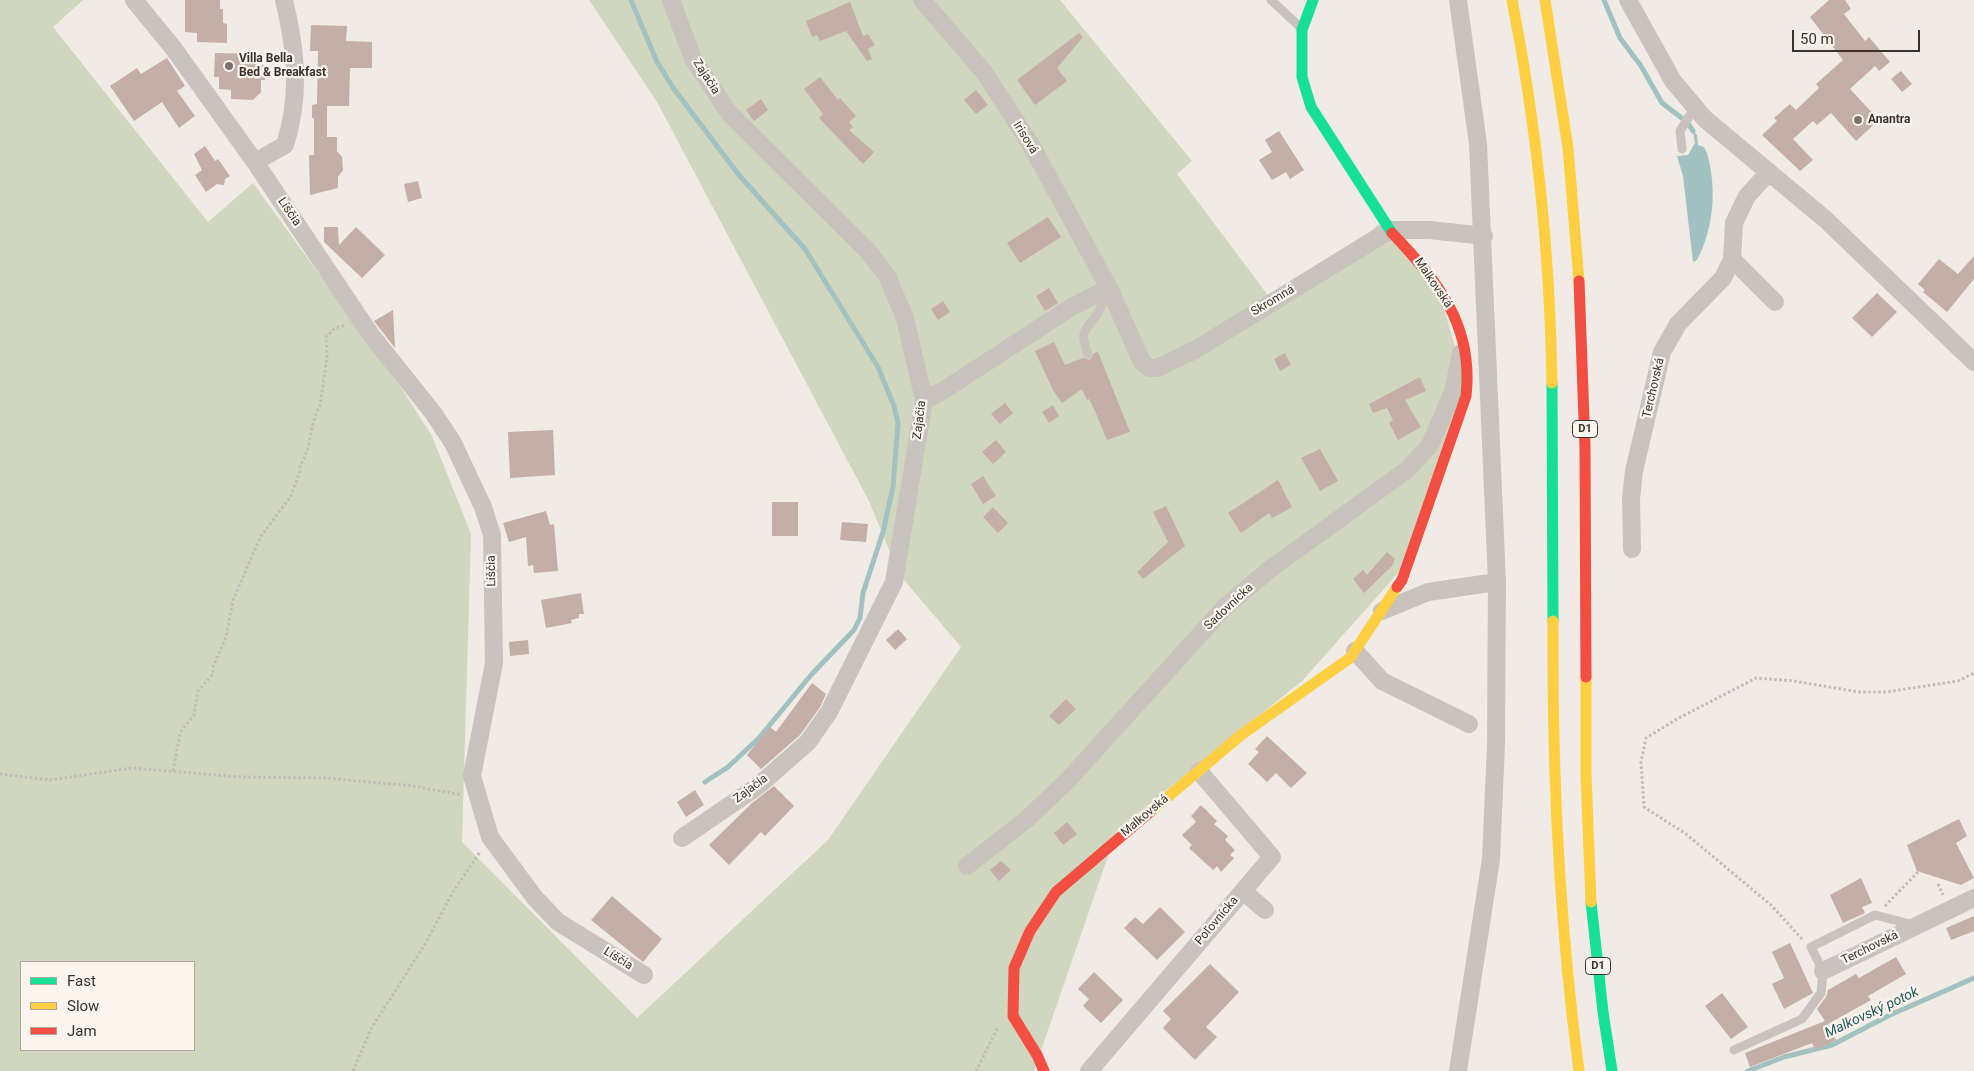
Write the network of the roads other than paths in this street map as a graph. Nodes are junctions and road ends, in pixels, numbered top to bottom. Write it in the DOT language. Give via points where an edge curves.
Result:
graph roads {
  1 [pos="134,0"];
  2 [pos="284,0"];
  3 [pos="672,0"];
  4 [pos="922,0"];
  5 [pos="1271,0"];
  6 [pos="1313,0"];
  7 [pos="1458,0"];
  8 [pos="1512,0"];
  9 [pos="1544,0"];
  10 [pos="1628,0"];
  11 [pos="1302,30"];
  12 [pos="1693,111"];
  13 [pos="1682,149"];
  14 [pos="255,162"];
  15 [pos="1769,172"];
  16 [pos="1390,230"];
  17 [pos="1484,236"];
  18 [pos="1732,259"];
  19 [pos="1109,288"];
  20 [pos="1775,302"];
  21 [pos="1464,341"];
  22 [pos="1088,354"];
  23 [pos="1974,362"];
  24 [pos="924,400"];
  25 [pos="1632,549"];
  26 [pos="1498,582"];
  27 [pos="1382,611"];
  28 [pos="1355,650"];
  29 [pos="1470,724"];
  30 [pos="1199,771"];
  31 [pos="682,838"];
  32 [pos="967,866"];
  33 [pos="1242,891"];
  34 [pos="1974,898"];
  35 [pos="1265,910"];
  36 [pos="1916,926"];
  37 [pos="1823,971"];
  38 [pos="644,975"];
  39 [pos="1734,1050"];
  40 [pos="1044,1071"];
  41 [pos="1089,1071"];
  42 [pos="1458,1071"];
  43 [pos="1579,1071"];
  44 [pos="1612,1071"];
  1 -- 14 [label="street, Líščia" via="174,48"];
  2 -- 14 [label="street" via="294,41 294,117 286,145"];
  3 -- 24 [label="street, Zajačia" via="693,59 730,114 868,252 887,276 905,318"];
  4 -- 19 [label="street, Irisová" via="984,72 1030,145"];
  5 -- 11 [label="lane"];
  6 -- 11 [label="main road, Malkovská"];
  7 -- 17 [label="street" via="1478,144"];
  8 -- 43 [label="main road, D1" via="1538,150 1550,289 1559,888"];
  9 -- 44 [label="main road, D1" via="1564,108 1581,275 1585,381 1589,860 1599,979"];
  10 -- 12 [label="street"];
  11 -- 16 [label="main road, Malkovská" via="1302,77 1311,107"];
  12 -- 13 [label="lane" via="1680,131"];
  12 -- 15 [label="street"];
  14 -- 38 [label="street, Líščia" via="361,320 434,414 453,443 483,508 492,535 494,663 472,776 490,837 535,898 558,922"];
  15 -- 18 [label="street, Terchovská" via="1747,196 1734,223"];
  15 -- 23 [label="street" via="1825,219"];
  16 -- 17 [label="street" via="1430,230"];
  16 -- 19 [label="street, Skromná" via="1194,350 1157,368 1149,368 1142,362"];
  16 -- 21 [label="main road, Malkovská" via="1422,264 1446,301"];
  17 -- 26 [label="street"];
  18 -- 20 [label="street"];
  18 -- 25 [label="street, Terchovská" via="1723,278 1678,324 1662,352 1634,471"];
  19 -- 22 [label="lane" via="1082,334"];
  19 -- 24 [label="street" via="1073,306"];
  21 -- 27 [label="main road, Malkovská" via="1469,371 1466,396 1402,580"];
  21 -- 32 [label="street, Sadovnícka" via="1453,392 1430,445 1408,469 1225,606 1067,781"];
  24 -- 31 [label="street, Zajačia" via="894,582 829,712 808,742 758,786"];
  26 -- 27 [label="street" via="1428,592"];
  26 -- 42 [label="street" via="1491,858"];
  27 -- 28 [label="main road, Malkovská"];
  28 -- 29 [label="street" via="1382,681"];
  28 -- 30 [label="main road, Malkovská" via="1350,658 1241,735"];
  30 -- 33 [label="street, Poľovnícka" via="1272,856"];
  30 -- 40 [label="main road, Malkovská" via="1056,892 1030,931 1014,968 1013,1016"];
  33 -- 35 [label="street"];
  33 -- 41 [label="street, Poľovnícka"];
  34 -- 36 [label="street, Terchovská"];
  36 -- 37 [label="street, Terchovská"];
  36 -- 37 [label="lane, Terchovská" via="1875,915 1811,947"];
  37 -- 39 [label="lane" via="1821,993 1802,1019"];
}
